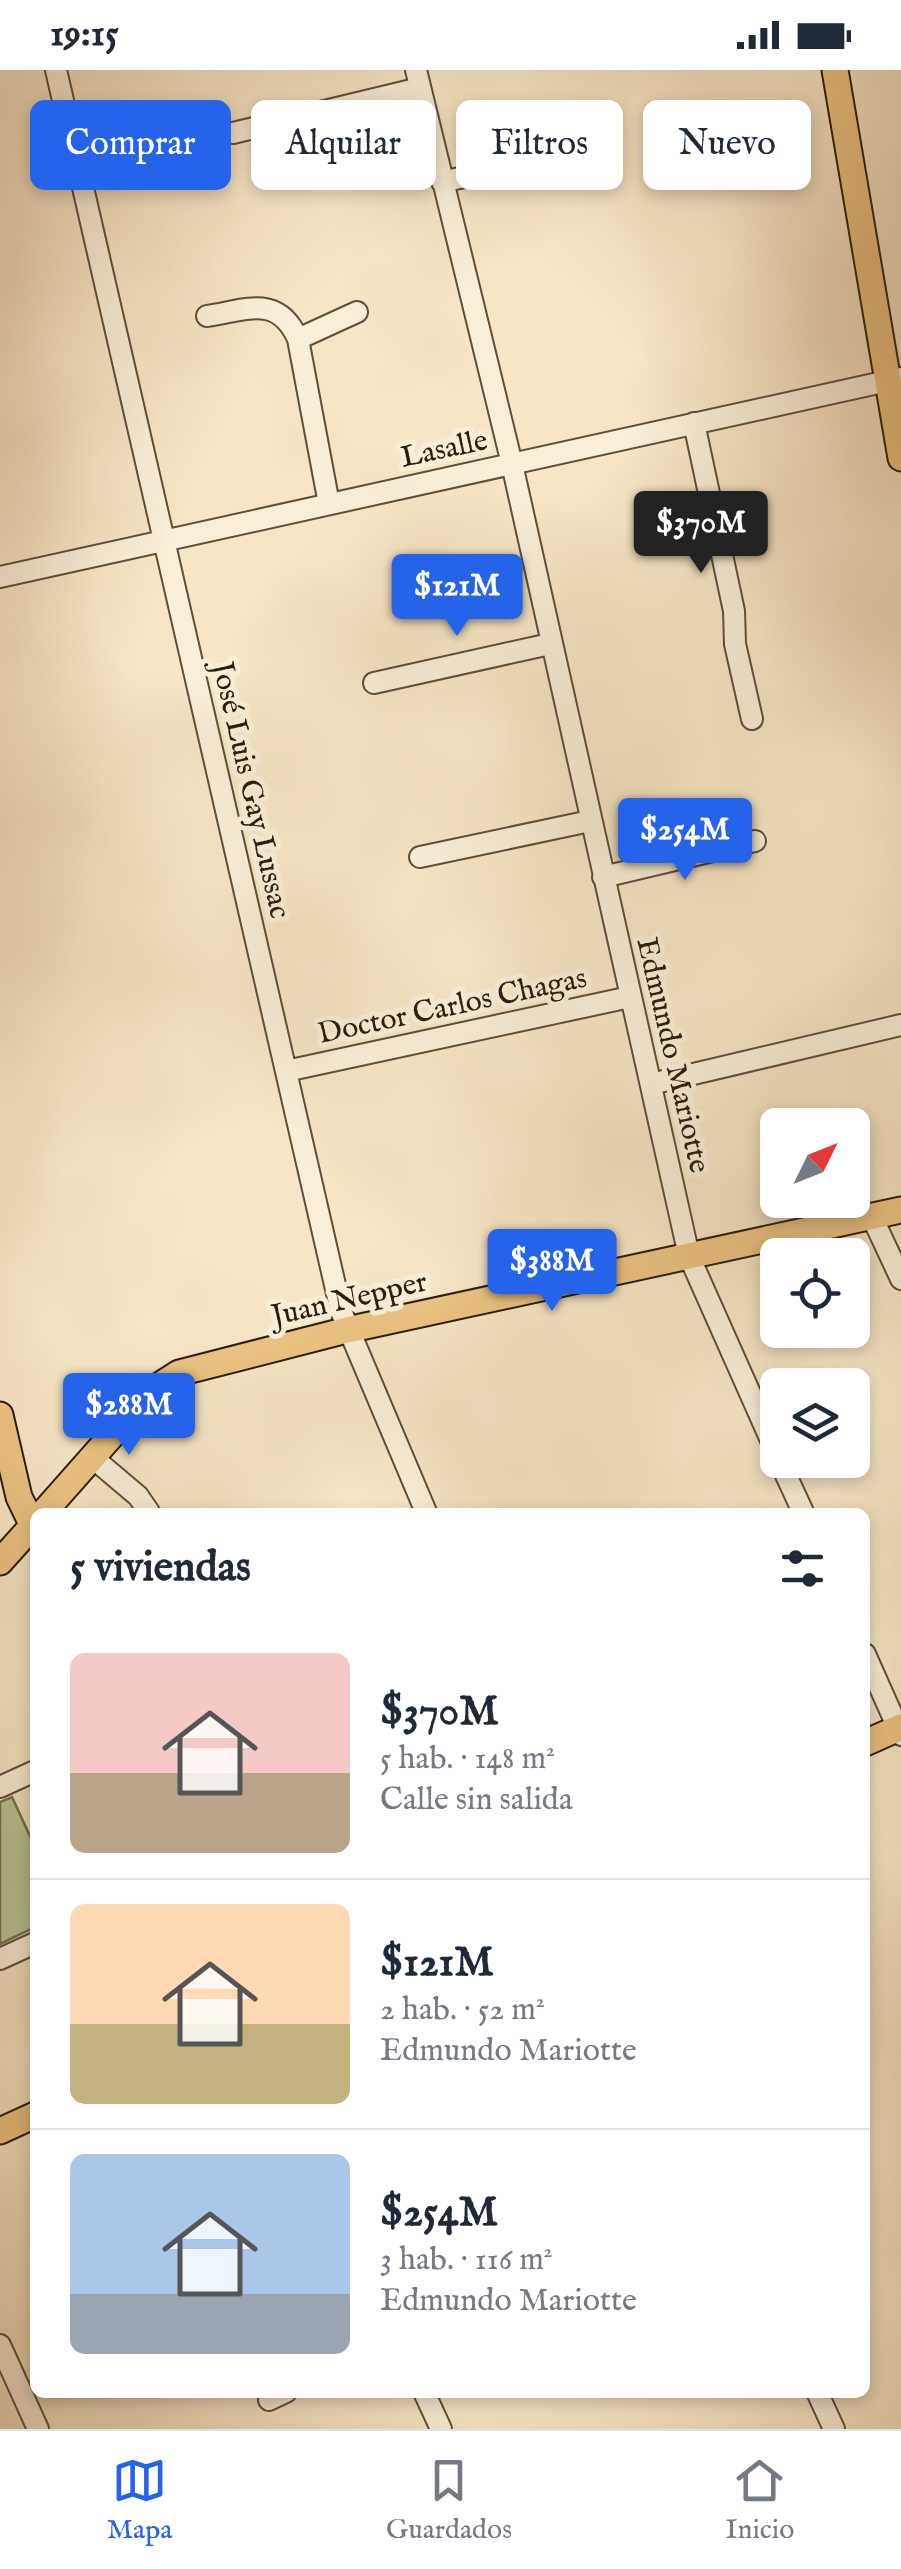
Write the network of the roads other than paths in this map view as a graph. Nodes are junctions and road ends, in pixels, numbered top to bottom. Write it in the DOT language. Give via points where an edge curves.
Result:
graph roads {
  1 [pos="56,70"];
  2 [pos="835,70"];
  3 [pos="418,79"];
  4 [pos="234,132"];
  5 [pos="456,179"];
  6 [pos="442,182"];
  7 [pos="357,312"];
  8 [pos="207,316"];
  9 [pos="298,339"];
  10 [pos="894,380"];
  11 [pos="694,423"];
  12 [pos="901,458"];
  13 [pos="512,464"];
  14 [pos="328,504"];
  15 [pos="163,540"];
  16 [pos="0,576"];
  17 [pos="550,644"];
  18 [pos="374,682"];
  19 [pos="752,719"];
  20 [pos="590,821"];
  21 [pos="755,841"];
  22 [pos="420,857"];
  23 [pos="603,877"];
  24 [pos="630,997"];
  25 [pos="901,1025"];
  26 [pos="286,1071"];
  27 [pos="650,1084"];
  28 [pos="901,1210"];
  29 [pos="872,1217"];
  30 [pos="690,1256"];
  31 [pos="901,1279"];
  32 [pos="347,1330"];
  33 [pos="0,1416"];
  34 [pos="760,1417"];
  35 [pos="93,1458"];
  36 [pos="787,1478"];
  37 [pos="50,1508"];
  38 [pos="146,1508"];
  39 [pos="424,1508"];
  40 [pos="800,1508"];
  41 [pos="30,1513"];
  42 [pos="30,1530"];
  43 [pos="0,1562"];
  44 [pos="870,1665"];
  45 [pos="900,1730"];
  46 [pos="870,1741"];
  47 [pos="30,1773"];
  48 [pos="0,1787"];
  49 [pos="30,1945"];
  50 [pos="0,1959"];
  51 [pos="30,2117"];
  52 [pos="0,2131"];
  53 [pos="0,2345"];
  54 [pos="427,2398"];
  55 [pos="820,2398"];
  56 [pos="38,2429"];
  57 [pos="441,2429"];
  58 [pos="834,2429"];
  1 -- 15 [label="street, José Luis Gay Lussac"];
  2 -- 10 [label="main road"];
  3 -- 4 [label="street"];
  3 -- 6 [label="street, Edmundo Mariotte"];
  5 -- 6 [label="street"];
  6 -- 13 [label="street, Edmundo Mariotte"];
  7 -- 9 [label="street"];
  8 -- 9 [label="street" via="263,307 291,324"];
  9 -- 14 [label="street"];
  10 -- 11 [label="street, Lasalle"];
  10 -- 12 [label="main road"];
  11 -- 13 [label="street, Lasalle"];
  11 -- 19 [label="street"];
  13 -- 14 [label="street, Lasalle"];
  13 -- 17 [label="street, Edmundo Mariotte"];
  14 -- 15 [label="street, Lasalle"];
  15 -- 16 [label="street, Lasalle"];
  15 -- 26 [label="street, José Luis Gay Lussac"];
  17 -- 18 [label="street"];
  17 -- 20 [label="street, Edmundo Mariotte"];
  20 -- 22 [label="street"];
  20 -- 23 [label="street, Edmundo Mariotte"];
  21 -- 23 [label="street"];
  23 -- 24 [label="street, Edmundo Mariotte"];
  24 -- 26 [label="street, Doctor Carlos Chagas"];
  24 -- 27 [label="street, Edmundo Mariotte"];
  25 -- 27 [label="street"];
  26 -- 32 [label="street, José Luis Gay Lussac"];
  27 -- 30 [label="street, Edmundo Mariotte"];
  28 -- 29 [label="main road, Juan Nepper"];
  29 -- 30 [label="main road, Juan Nepper"];
  29 -- 31 [label="street"];
  30 -- 32 [label="main road, Juan Nepper"];
  30 -- 34 [label="street, Edmundo Mariotte"];
  32 -- 35 [label="main road, Juan Nepper" via="179,1372 152,1391"];
  32 -- 39 [label="street, José Luis Gay Lussac"];
  33 -- 41 [label="main road" via="19,1498"];
  35 -- 37 [label="main road, Juan Nepper"];
  35 -- 38 [label="street"];
  36 -- 40 [label="street, Edmundo Mariotte"];
  42 -- 43 [label="main road, Juan Nepper"];
  44 -- 45 [label="street"];
  45 -- 46 [label="main road"];
  47 -- 48 [label="street"];
  49 -- 50 [label="street"];
  51 -- 52 [label="main road"];
  53 -- 56 [label="street"];
  54 -- 57 [label="street"];
  55 -- 58 [label="street"];
}
